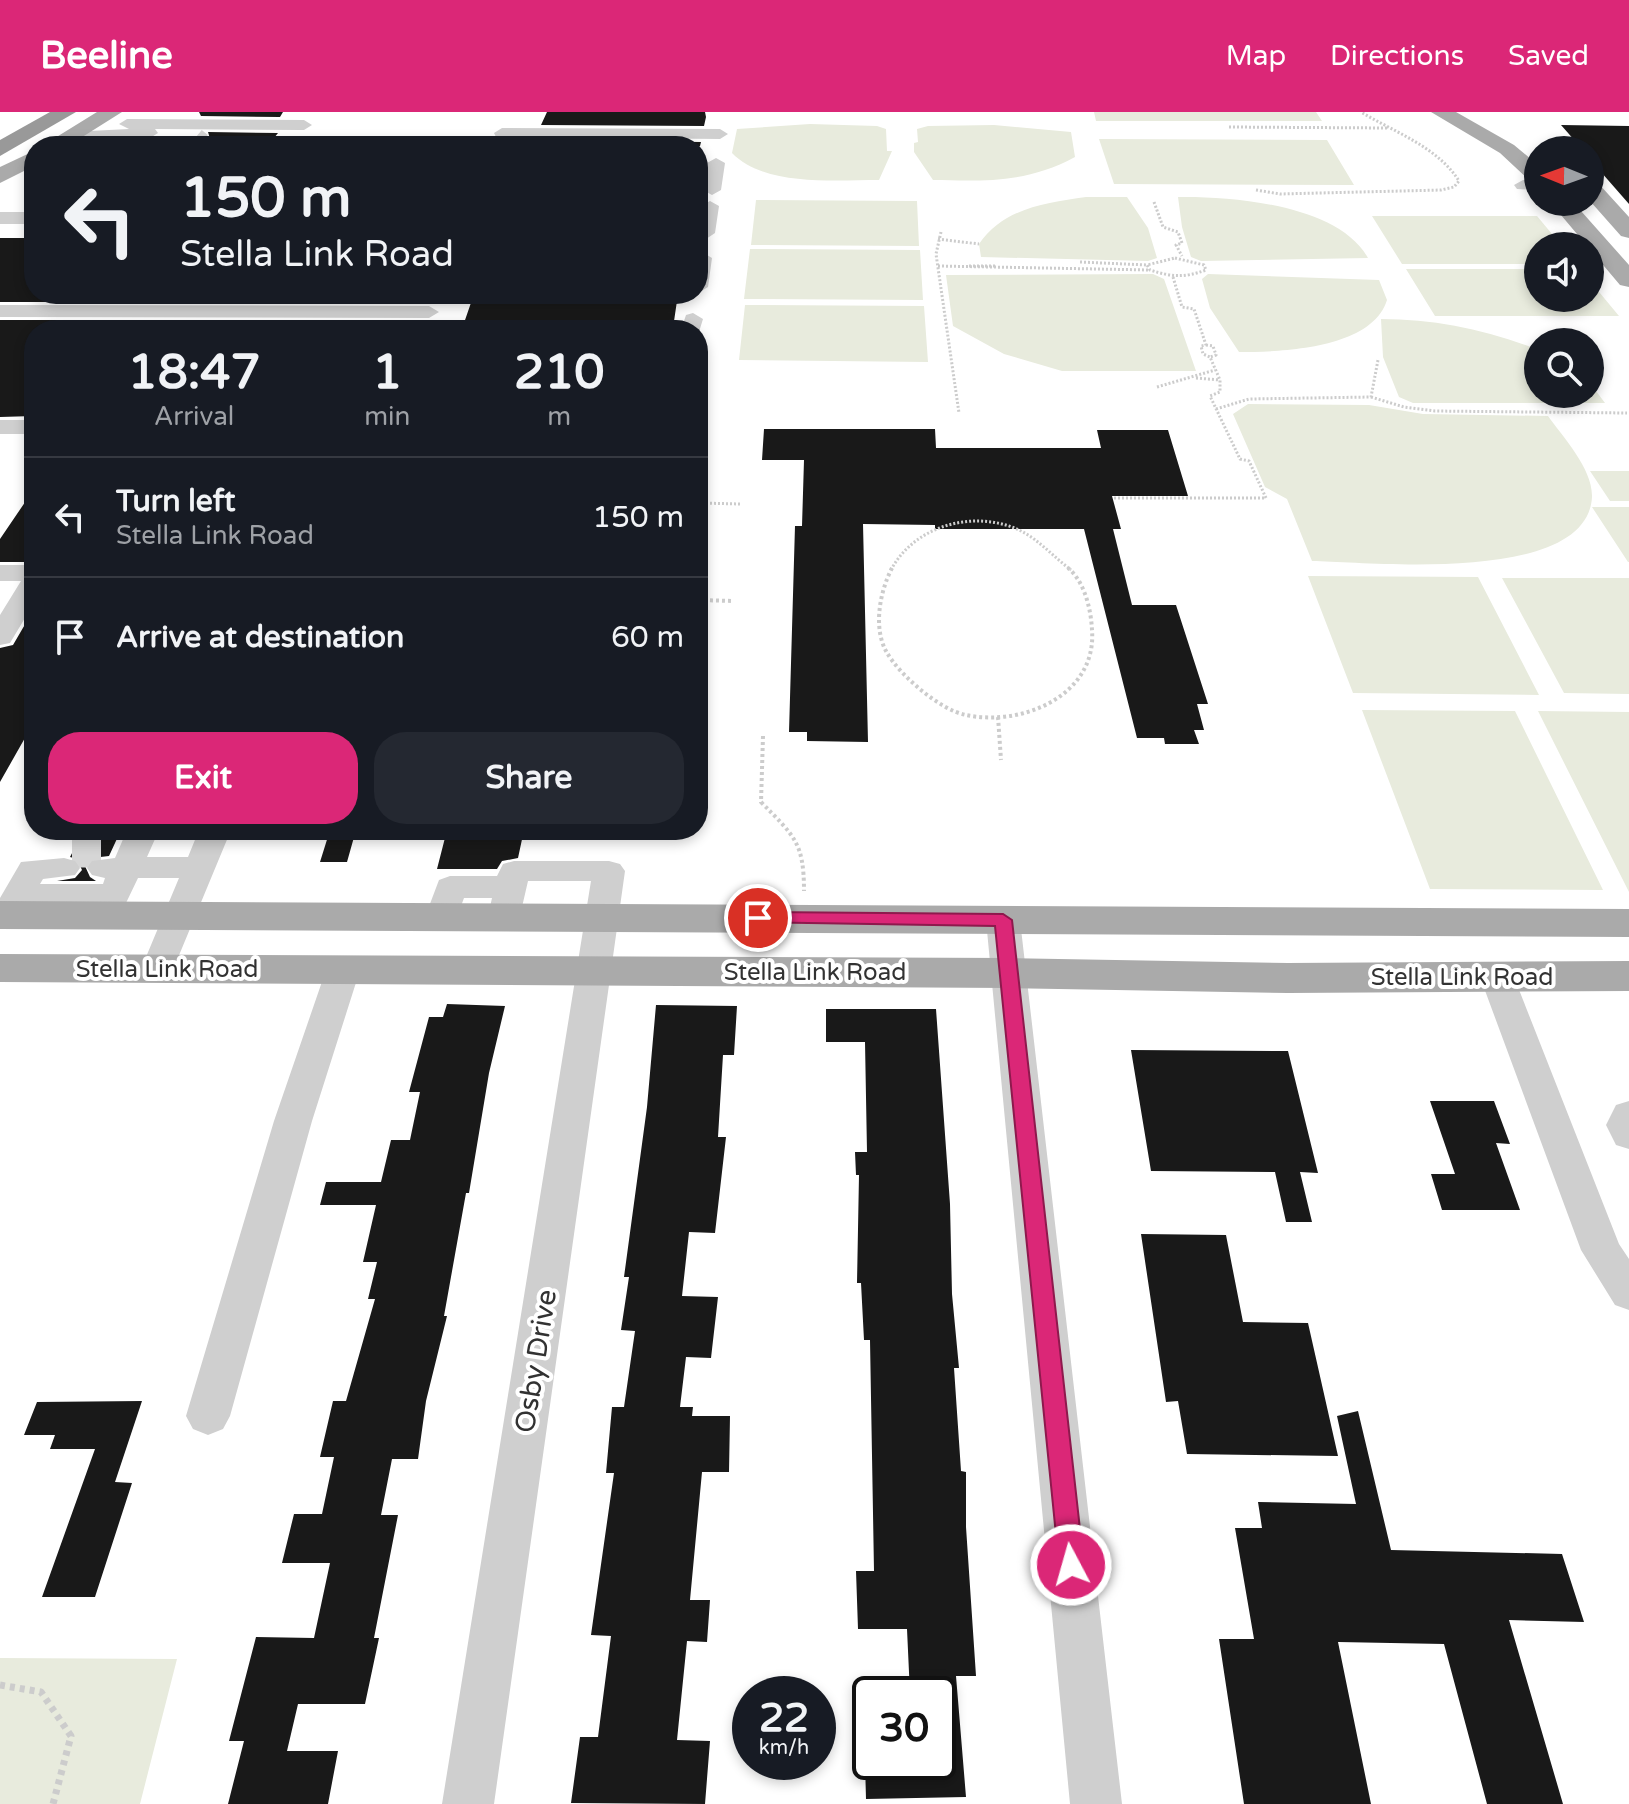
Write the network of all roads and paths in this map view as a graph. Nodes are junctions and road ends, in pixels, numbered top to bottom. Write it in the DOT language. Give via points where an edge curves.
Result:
graph roads {
  1 [pos="65,112"];
  2 [pos="511,112"];
  3 [pos="1361,112"];
  4 [pos="1441,112"];
  5 [pos="1480,112"];
  6 [pos="304,125"];
  7 [pos="1229,127"];
  8 [pos="1388,128"];
  9 [pos="128,130"];
  10 [pos="85,131"];
  11 [pos="1518,132"];
  12 [pos="74,136"];
  13 [pos="201,136"];
  14 [pos="502,136"];
  15 [pos="516,136"];
  16 [pos="539,136"];
  17 [pos="0,149"];
  18 [pos="24,163"];
  19 [pos="1524,171"];
  20 [pos="0,176"];
  21 [pos="1256,190"];
  22 [pos="1154,202"];
  23 [pos="1604,203"];
  24 [pos="1573,216"];
  25 [pos="0,218"];
  26 [pos="24,218"];
  27 [pos="1629,231"];
  28 [pos="941,232"];
  29 [pos="938,239"];
  30 [pos="979,244"];
  31 [pos="1182,256"];
  32 [pos="1080,262"];
  33 [pos="1147,265"];
  34 [pos="938,266"];
  35 [pos="1150,270"];
  36 [pos="1173,277"];
  37 [pos="1629,280"];
  38 [pos="1,312"];
  39 [pos="90,312"];
  40 [pos="429,312"];
  41 [pos="1378,360"];
  42 [pos="1215,370"];
  43 [pos="1191,377"];
  44 [pos="1220,380"];
  45 [pos="1157,387"];
  46 [pos="1371,397"];
  47 [pos="1216,409"];
  48 [pos="959,413"];
  49 [pos="1627,413"];
  50 [pos="0,427"];
  51 [pos="24,427"];
  52 [pos="1114,498"];
  53 [pos="708,503"];
  54 [pos="741,504"];
  55 [pos="0,573"];
  56 [pos="24,573"];
  57 [pos="24,597"];
  58 [pos="708,600"];
  59 [pos="733,601"];
  60 [pos="0,637"];
  61 [pos="998,717"];
  62 [pos="763,736"];
  63 [pos="1001,760"];
  64 [pos="211,840"];
  65 [pos="199,867"];
  66 [pos="119,869"];
  67 [pos="32,886"];
  68 [pos="180,916"];
  69 [pos="602,918"];
  70 [pos="803,919"];
  71 [pos="1003,920"];
  72 [pos="1629,923"];
  73 [pos="0,968"];
  74 [pos="158,969"];
  75 [pos="343,970"];
  76 [pos="594,971"];
  77 [pos="1009,973"];
  78 [pos="1629,976"];
  79 [pos="1497,977"];
  80 [pos="1629,1115"];
  81 [pos="1629,1135"];
  82 [pos="1629,1293"];
  83 [pos="208,1416"];
  84 [pos="0,1685"];
  85 [pos="53,1804"];
  86 [pos="468,1804"];
  87 [pos="1096,1804"];
  1 -- 17 [label="highway"];
  2 -- 14 [label="street"];
  3 -- 8 [label="path"];
  4 -- 19 [label="main road" via="1507,149"];
  5 -- 11 [label="main road"];
  6 -- 9 [label="street"];
  7 -- 8 [label="path"];
  8 -- 21 [label="path" via="1443,163 1459,179 1457,184 1441,190"];
  9 -- 10 [label="main road"];
  10 -- 12 [label="main road"];
  10 -- 13 [label="street" via="211,134"];
  15 -- 16 [label="street"];
  18 -- 20 [label="main road"];
  22 -- 31 [label="path" via="1163,227 1178,232 1182,243 1176,245"];
  23 -- 27 [label="main road"];
  24 -- 37 [label="main road"];
  25 -- 26 [label="street"];
  28 -- 29 [label="path"];
  29 -- 30 [label="path"];
  29 -- 34 [label="path"];
  31 -- 33 [label="path" via="1164,256"];
  31 -- 36 [label="path" via="1206,270"];
  32 -- 33 [label="path"];
  33 -- 35 [label="path"];
  34 -- 35 [label="path"];
  34 -- 48 [label="path"];
  35 -- 36 [label="path"];
  36 -- 42 [label="path" via="1182,307 1194,309 1206,345 1213,346"];
  38 -- 39 [label="street"];
  39 -- 40 [label="street"];
  41 -- 46 [label="path"];
  42 -- 43 [label="path"];
  42 -- 44 [label="path"];
  43 -- 44 [label="path"];
  43 -- 45 [label="path"];
  44 -- 47 [label="path" via="1220,392 1210,396"];
  46 -- 47 [label="path" via="1249,399"];
  46 -- 49 [label="path" via="1435,411"];
  47 -- 52 [label="path" via="1266,498"];
  50 -- 51 [label="street"];
  53 -- 54 [label="path"];
  55 -- 56 [label="street"];
  57 -- 60 [label="street"];
  58 -- 59 [label="path"];
  61 -- 61 [label="path" via="1014,718 1069,693 1094,651 1091,609 1073,572 1025,533 1000,522 963,520 926,534 896,560 884,583 879,620 886,651 928,698 965,715"];
  61 -- 63 [label="path"];
  62 -- 70 [label="path" via="761,802 796,838 801,851"];
  64 -- 65 [label="street"];
  65 -- 66 [label="street"];
  65 -- 68 [label="street"];
  66 -- 67 [label="main road"];
  66 -- 68 [label="main road"];
  68 -- 69 [label="main road" via="442,917 507,902"];
  68 -- 74 [label="street"];
  69 -- 70 [label="main road"];
  69 -- 76 [label="street, Osby Drive"];
  70 -- 71 [label="main road"];
  71 -- 72 [label="main road"];
  71 -- 77 [label="street"];
  73 -- 74 [label="main road, Stella Link Road"];
  74 -- 75 [label="main road, Stella Link Road"];
  75 -- 76 [label="main road, Stella Link Road"];
  75 -- 83 [label="street" via="293,1121"];
  76 -- 77 [label="main road, Stella Link Road"];
  76 -- 86 [label="street, Osby Drive"];
  77 -- 79 [label="main road, Stella Link Road"];
  77 -- 87 [label="street"];
  78 -- 79 [label="main road, Stella Link Road"];
  79 -- 82 [label="street" via="1601,1250"];
  80 -- 81 [label="street"];
  84 -- 85 [label="path" via="41,1692 71,1736"];
}
